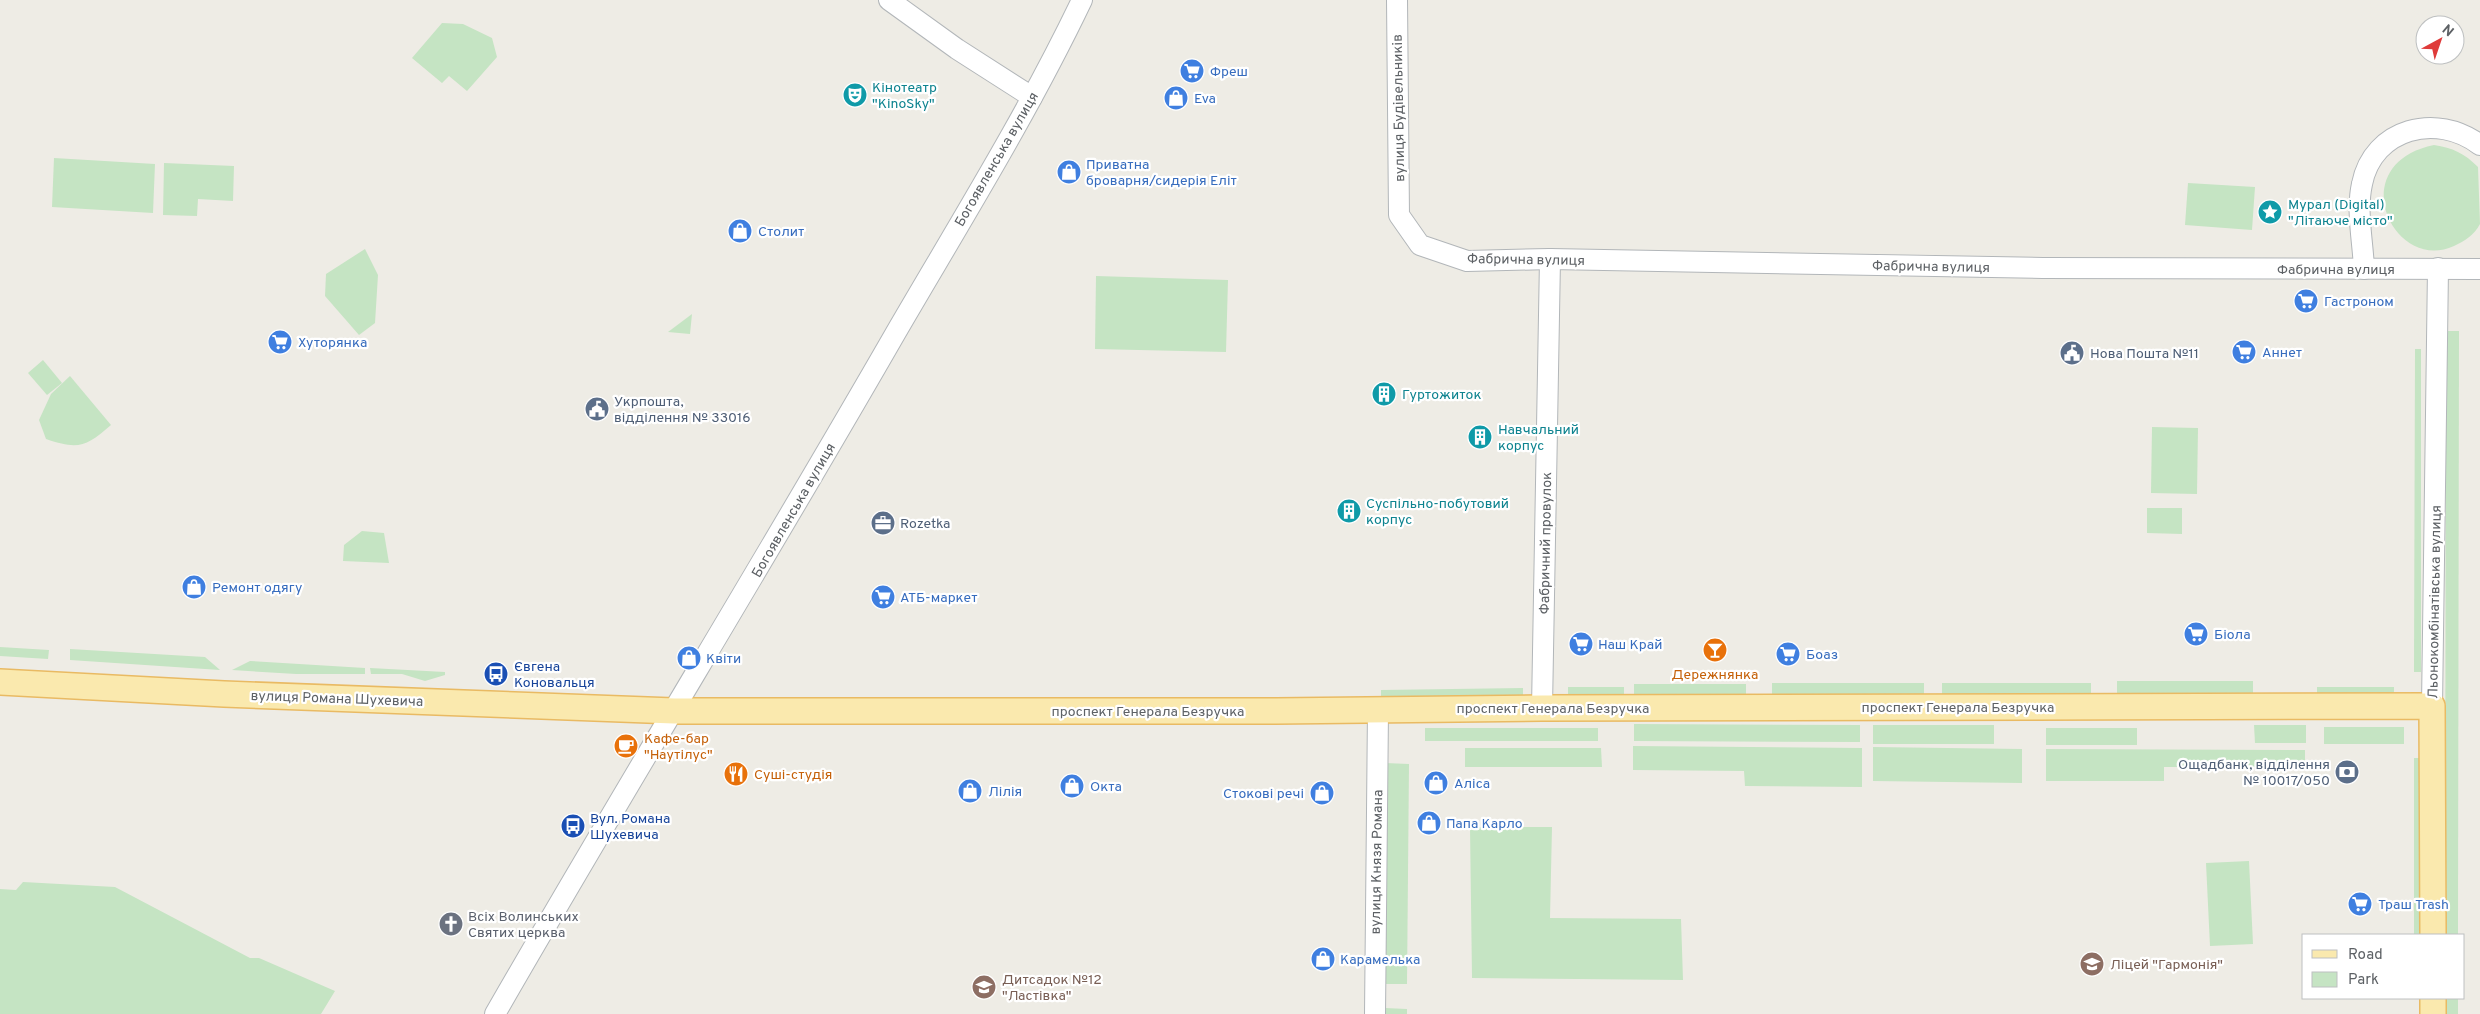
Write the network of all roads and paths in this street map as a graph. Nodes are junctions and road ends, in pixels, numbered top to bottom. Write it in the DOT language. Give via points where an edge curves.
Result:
graph roads {
  1 [pos="889,0"];
  2 [pos="1082,0"];
  3 [pos="1397,0"];
  4 [pos="1032,97"];
  5 [pos="2480,145"];
  6 [pos="1399,215"];
  7 [pos="1550,259"];
  8 [pos="2438,268"];
  9 [pos="2364,269"];
  10 [pos="2480,269"];
  11 [pos="0,682"];
  12 [pos="2432,706"];
  13 [pos="1542,708"];
  14 [pos="1378,710"];
  15 [pos="674,711"];
  16 [pos="2433,934"];
  17 [pos="2433,999"];
  18 [pos="495,1014"];
  19 [pos="1374,1014"];
  20 [pos="2433,1014"];
  1 -- 4 [label="street"];
  2 -- 4 [label="street, Богоявленська вулиця"];
  3 -- 6 [label="street, вулиця Будівельників"];
  4 -- 15 [label="street, Богоявленська вулиця"];
  5 -- 9 [label="street" via="2461,132 2424,127 2399,135 2379,150 2366,171 2360,196"];
  6 -- 7 [label="street, Фабрична вулиця" via="1420,245 1467,261"];
  7 -- 9 [label="street, Фабрична вулиця" via="2063,268"];
  7 -- 13 [label="street, Фабричний провулок"];
  8 -- 9 [label="street, Фабрична вулиця"];
  8 -- 10 [label="street, Фабрична вулиця"];
  8 -- 12 [label="street, Льонокомбінатівська вулиця"];
  11 -- 15 [label="main road, вулиця Романа Шухевича"];
  12 -- 13 [label="main road, проспект Генерала Безручка"];
  12 -- 16 [label="main road, Льонокомбінатівська вулиця"];
  13 -- 14 [label="main road, проспект Генерала Безручка"];
  14 -- 15 [label="main road, проспект Генерала Безручка"];
  14 -- 19 [label="street, вулиця Князя Романа"];
  15 -- 18 [label="street, Богоявленська вулиця"];
  17 -- 20 [label="main road"];
}
